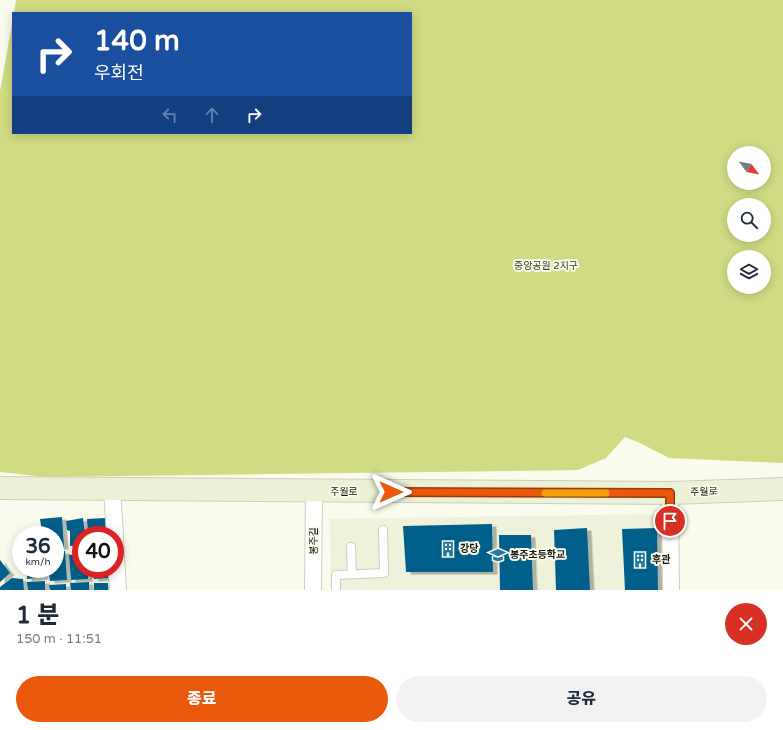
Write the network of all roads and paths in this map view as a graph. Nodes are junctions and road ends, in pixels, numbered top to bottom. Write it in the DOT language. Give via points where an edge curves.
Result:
graph roads {
  1 [pos="0,488"];
  2 [pos="783,489"];
  3 [pos="112,490"];
  4 [pos="314,492"];
  5 [pos="670,493"];
  6 [pos="114,526"];
  7 [pos="383,530"];
  8 [pos="351,547"];
  9 [pos="352,574"];
  10 [pos="117,578"];
  11 [pos="118,590"];
  12 [pos="313,590"];
  13 [pos="336,590"];
  14 [pos="670,590"];
  1 -- 3 [label="street, 주월로"];
  2 -- 5 [label="street, 주월로"];
  3 -- 4 [label="street, 주월로"];
  3 -- 6 [label="street"];
  4 -- 5 [label="street, 주월로"];
  4 -- 12 [label="street, 봉주길"];
  5 -- 14 [label="street"];
  7 -- 9 [label="lane" via="384,573"];
  8 -- 9 [label="lane"];
  9 -- 13 [label="lane" via="336,575"];
  10 -- 11 [label="street"];
}
